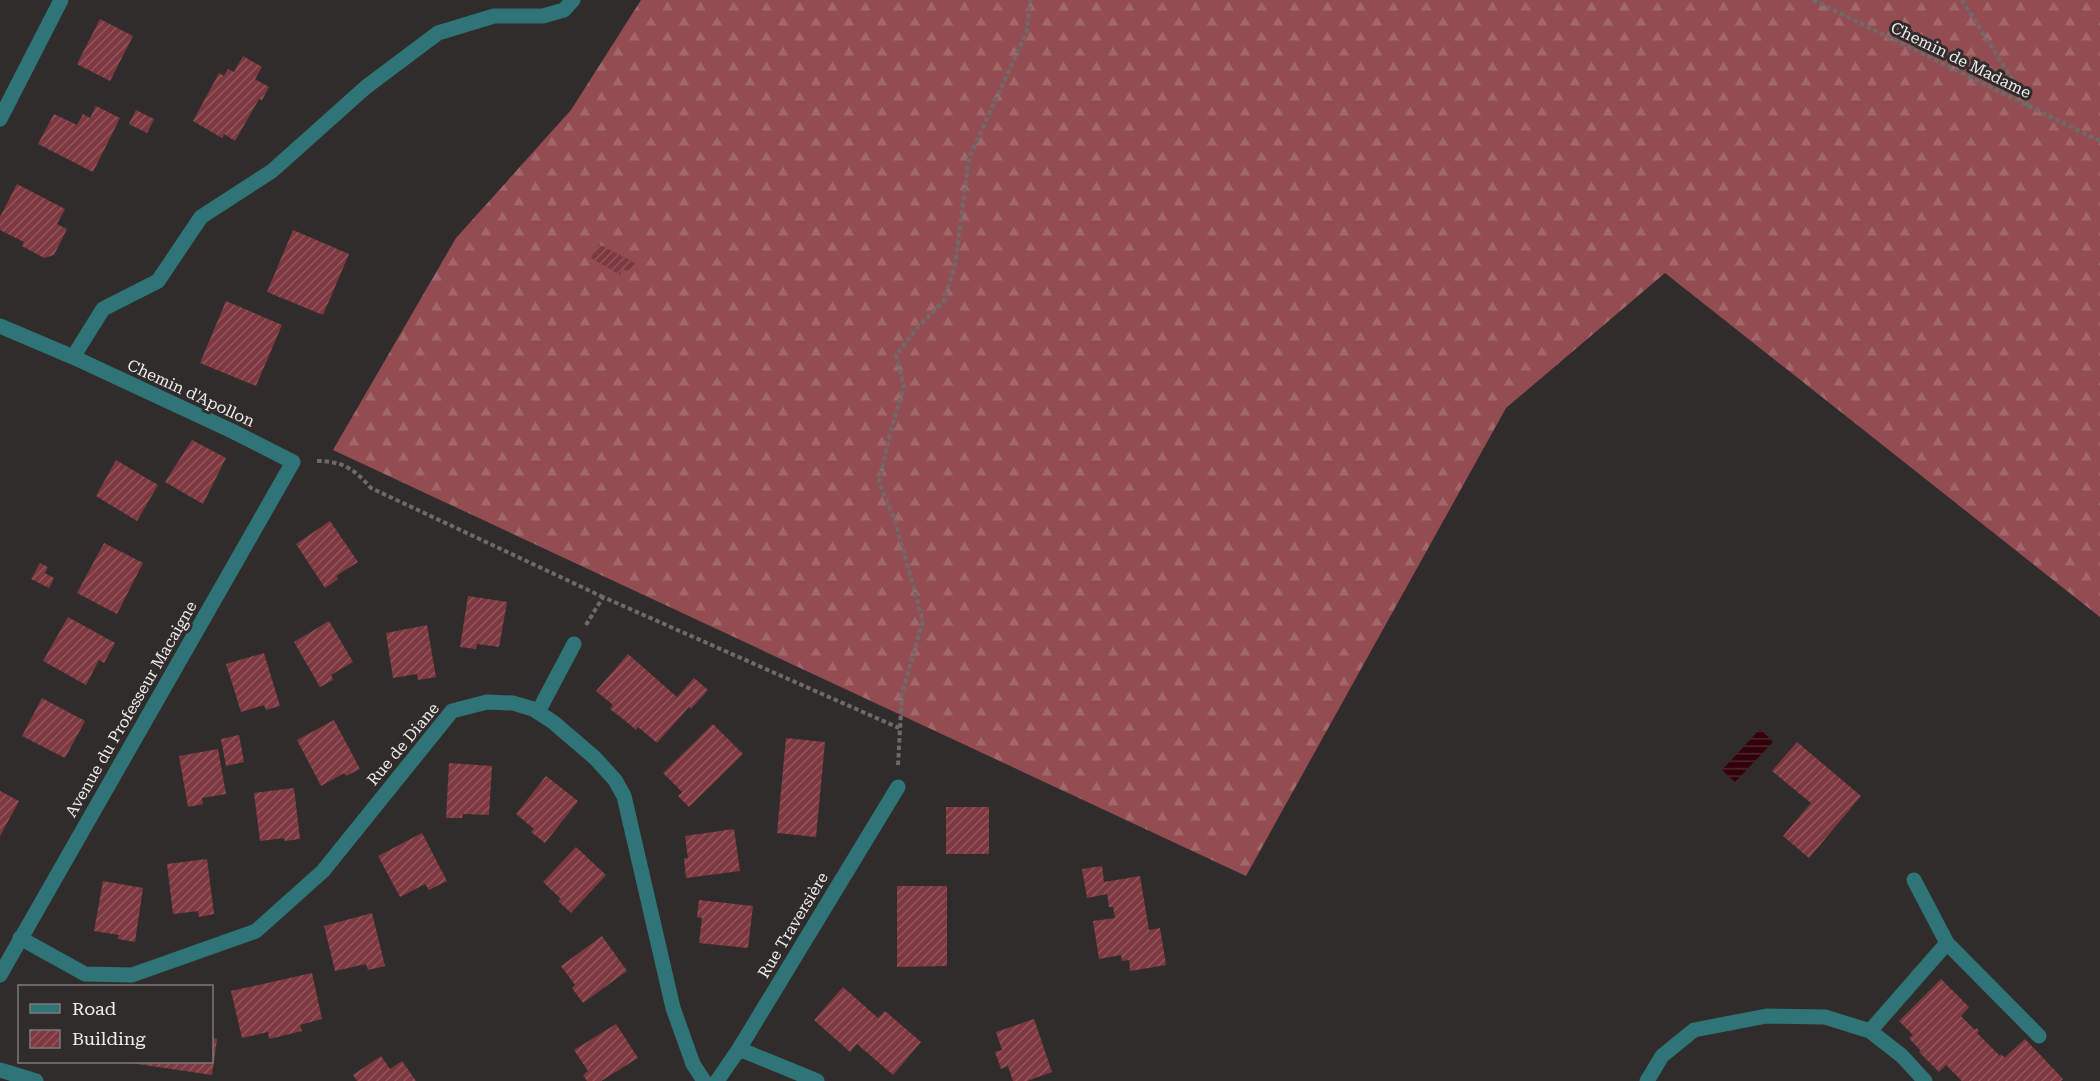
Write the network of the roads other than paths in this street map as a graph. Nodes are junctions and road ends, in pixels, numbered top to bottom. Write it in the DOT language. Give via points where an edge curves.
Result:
graph roads {
  1 [pos="61,0"];
  2 [pos="573,0"];
  3 [pos="0,119"];
  4 [pos="0,326"];
  5 [pos="73,357"];
  6 [pos="293,462"];
  7 [pos="574,644"];
  8 [pos="538,712"];
  9 [pos="898,787"];
  10 [pos="1914,880"];
  11 [pos="21,938"];
  12 [pos="1947,944"];
  13 [pos="0,975"];
  14 [pos="1870,1031"];
  15 [pos="2039,1036"];
  16 [pos="739,1049"];
  17 [pos="0,1070"];
  18 [pos="36,1081"];
  19 [pos="704,1081"];
  20 [pos="717,1081"];
  21 [pos="817,1081"];
  22 [pos="1647,1081"];
  23 [pos="1925,1081"];
  1 -- 3 [label="street"];
  2 -- 5 [label="street" via="564,10 543,16 494,16 438,33 366,87 272,171 201,217 158,281 103,309"];
  4 -- 5 [label="street, Chemin d'Apollon"];
  5 -- 6 [label="street, Chemin d'Apollon"];
  6 -- 11 [label="street, Avenue du Professeur Macaigne"];
  7 -- 8 [label="street"];
  8 -- 11 [label="street, Rue de Diane" via="513,703 487,702 452,711 323,871 256,931 132,975 85,974"];
  8 -- 19 [label="street, Rue de Diane" via="595,758 624,796 673,1008 693,1064"];
  9 -- 16 [label="street, Rue Traversière"];
  10 -- 12 [label="street"];
  11 -- 13 [label="street, Avenue du Professeur Macaigne"];
  12 -- 14 [label="street"];
  12 -- 15 [label="street"];
  14 -- 22 [label="street" via="1825,1017 1767,1016 1694,1030 1662,1056"];
  14 -- 23 [label="street" via="1902,1056"];
  16 -- 20 [label="street, Rue Traversière"];
  16 -- 21 [label="street"];
  17 -- 18 [label="street"];
}
